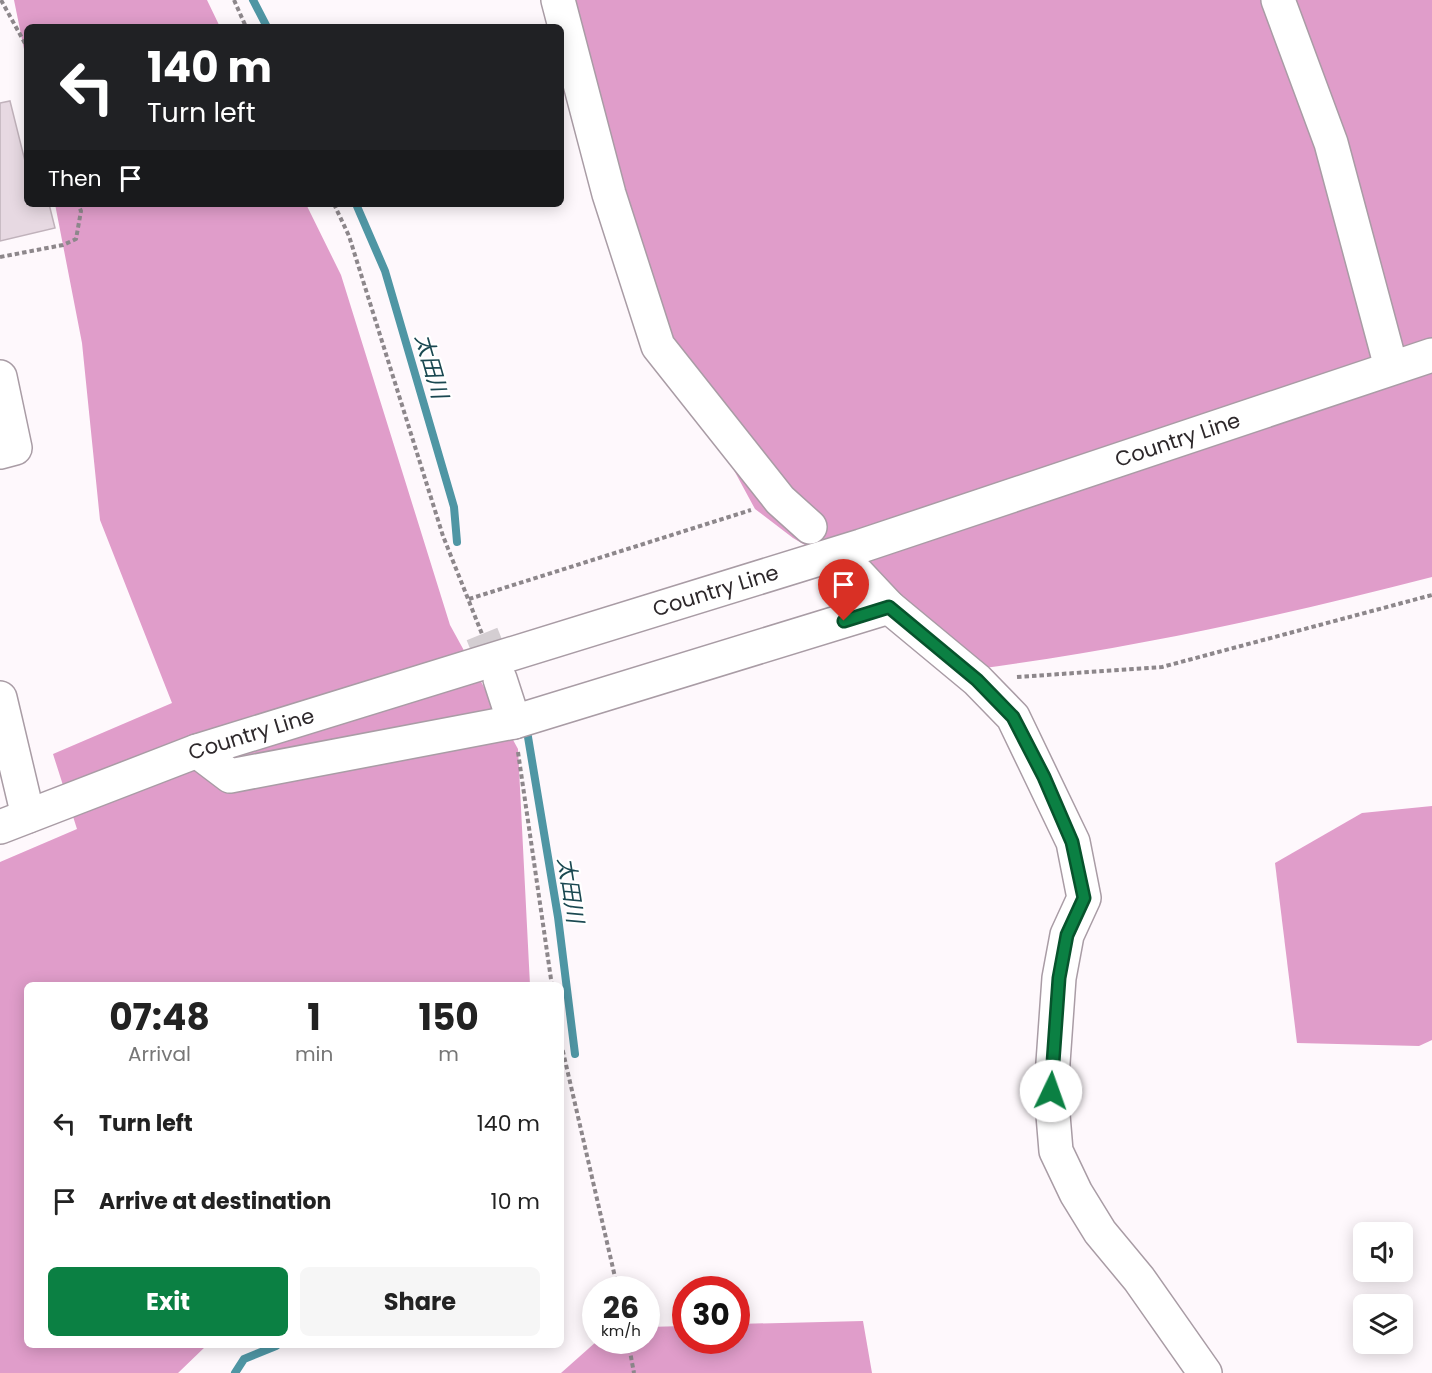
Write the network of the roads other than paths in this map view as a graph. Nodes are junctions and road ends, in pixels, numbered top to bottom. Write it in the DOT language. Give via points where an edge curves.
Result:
graph roads {
  1 [pos="558,0"];
  2 [pos="1278,0"];
  3 [pos="1432,355"];
  4 [pos="1391,367"];
  5 [pos="0,377"];
  6 [pos="0,452"];
  7 [pos="810,527"];
  8 [pos="858,574"];
  9 [pos="889,607"];
  10 [pos="500,679"];
  11 [pos="0,698"];
  12 [pos="514,722"];
  13 [pos="197,751"];
  14 [pos="14,822"];
  15 [pos="1205,1373"];
  1 -- 7 [label="street" via="609,194 658,346 780,500"];
  2 -- 4 [label="street" via="1331,143"];
  3 -- 4 [label="street, Country Line"];
  4 -- 13 [label="street, Country Line" via="861,546"];
  5 -- 6 [label="street" via="15,448"];
  8 -- 9 [label="street"];
  9 -- 12 [label="street"];
  9 -- 15 [label="street" via="977,680 1013,717 1072,842 1084,898 1067,935 1059,978 1051,1091 1056,1151 1100,1232 1139,1279"];
  10 -- 12 [label="street"];
  11 -- 14 [label="street"];
  12 -- 13 [label="street" via="230,776"];
  13 -- 14 [label="street, Country Line"];
}
